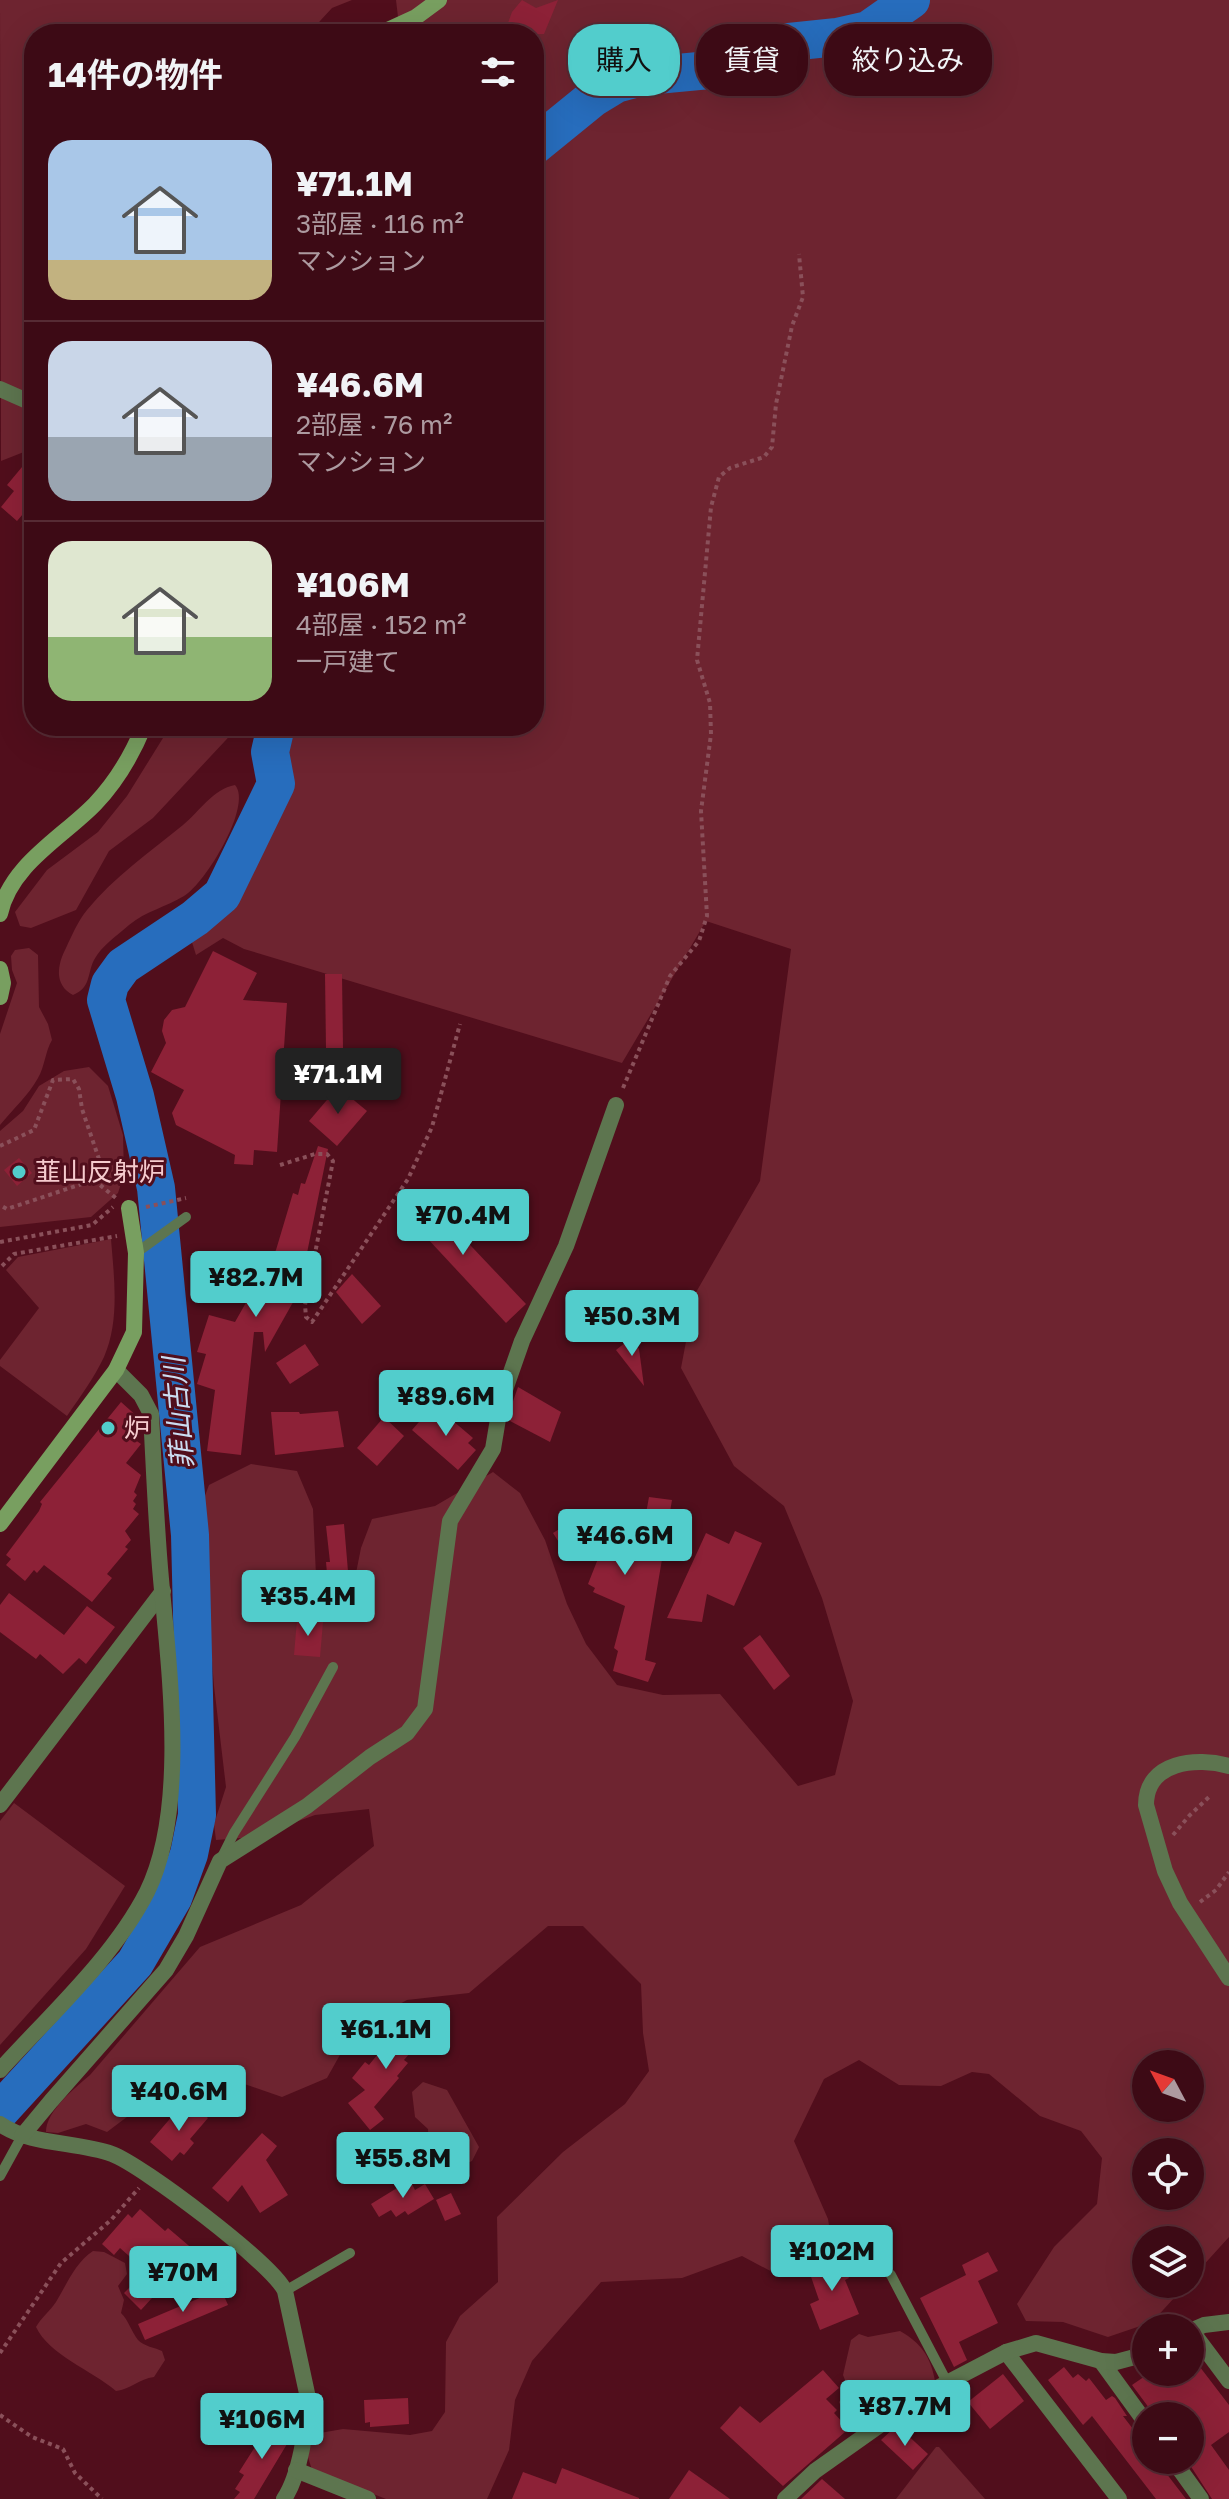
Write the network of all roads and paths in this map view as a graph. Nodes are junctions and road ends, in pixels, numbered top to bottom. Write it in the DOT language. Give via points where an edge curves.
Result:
graph roads {
  1 [pos="439,0"];
  2 [pos="401,24"];
  3 [pos="799,254"];
  4 [pos="0,389"];
  5 [pos="24,400"];
  6 [pos="140,736"];
  7 [pos="0,914"];
  8 [pos="0,969"];
  9 [pos="0,997"];
  10 [pos="460,1024"];
  11 [pos="616,1105"];
  12 [pos="0,1146"];
  13 [pos="280,1165"];
  14 [pos="94,1180"];
  15 [pos="186,1198"];
  16 [pos="0,1205"];
  17 [pos="137,1208"];
  18 [pos="186,1217"];
  19 [pos="133,1233"];
  20 [pos="0,1242"];
  21 [pos="136,1253"];
  22 [pos="2,1266"];
  23 [pos="116,1370"];
  24 [pos="0,1524"];
  25 [pos="163,1591"];
  26 [pos="333,1667"];
  27 [pos="1229,1766"];
  28 [pos="1209,1797"];
  29 [pos="0,1805"];
  30 [pos="1159,1852"];
  31 [pos="220,1861"];
  32 [pos="1229,1872"];
  33 [pos="1182,1906"];
  34 [pos="1229,1978"];
  35 [pos="0,2070"];
  36 [pos="11,2131"];
  37 [pos="0,2176"];
  38 [pos="149,2176"];
  39 [pos="350,2253"];
  40 [pos="857,2254"];
  41 [pos="285,2291"];
  42 [pos="1229,2322"];
  43 [pos="1204,2325"];
  44 [pos="1204,2348"];
  45 [pos="1006,2352"];
  46 [pos="0,2353"];
  47 [pos="1132,2359"];
  48 [pos="1101,2361"];
  49 [pos="1229,2381"];
  50 [pos="947,2382"];
  51 [pos="1132,2404"];
  52 [pos="0,2415"];
  53 [pos="296,2470"];
  54 [pos="1183,2474"];
  55 [pos="102,2499"];
  56 [pos="284,2499"];
  57 [pos="368,2499"];
  58 [pos="785,2499"];
  59 [pos="1119,2499"];
  60 [pos="1201,2499"];
  1 -- 2 [label="main road"];
  3 -- 11 [label="path" via="803,297 792,326 772,447 764,457 719,477 711,507 697,660 710,703 701,811 707,916 699,941 670,976"];
  4 -- 5 [label="street"];
  6 -- 7 [label="main road" via="117,779 30,863 9,890"];
  8 -- 9 [label="main road"];
  10 -- 13 [label="path" via="432,1127 408,1179 312,1322 305,1305 333,1161 322,1153"];
  11 -- 31 [label="street" via="566,1246 522,1341 501,1401 493,1449 450,1521 425,1709 407,1733"];
  12 -- 14 [label="path" via="34,1130 53,1080 73,1079 102,1168"];
  14 -- 16 [label="path" via="7,1209"];
  14 -- 17 [label="path"];
  15 -- 17 [label="path"];
  17 -- 19 [label="main road"];
  17 -- 20 [label="path" via="117,1206 92,1225"];
  18 -- 21 [label="lane"];
  19 -- 21 [label="main road"];
  19 -- 22 [label="path" via="14,1254"];
  21 -- 23 [label="main road" via="134,1332"];
  23 -- 24 [label="main road"];
  23 -- 25 [label="street" via="141,1395 151,1414"];
  25 -- 29 [label="street"];
  25 -- 35 [label="street" via="171,1718 161,1858 116,1942"];
  26 -- 31 [label="lane"];
  27 -- 30 [label="street" via="1181,1762 1157,1777 1146,1805"];
  28 -- 30 [label="path"];
  30 -- 33 [label="street"];
  31 -- 36 [label="street" via="166,1970"];
  32 -- 33 [label="path" via="1207,1898"];
  33 -- 34 [label="street"];
  36 -- 37 [label="lane"];
  36 -- 38 [label="street" via="112,2154"];
  38 -- 41 [label="street" via="239,2243"];
  38 -- 46 [label="path" via="111,2220 61,2263"];
  39 -- 41 [label="lane"];
  40 -- 50 [label="lane" via="891,2275"];
  41 -- 53 [label="street" via="308,2398"];
  42 -- 43 [label="street"];
  44 -- 49 [label="street"];
  45 -- 48 [label="street" via="1036,2343"];
  45 -- 50 [label="street"];
  45 -- 59 [label="street"];
  47 -- 48 [label="street"];
  48 -- 51 [label="street"];
  50 -- 58 [label="street" via="854,2442"];
  52 -- 55 [label="path" via="32,2437 63,2449 75,2473"];
  53 -- 56 [label="street"];
  53 -- 57 [label="street"];
  54 -- 60 [label="street"];
}
